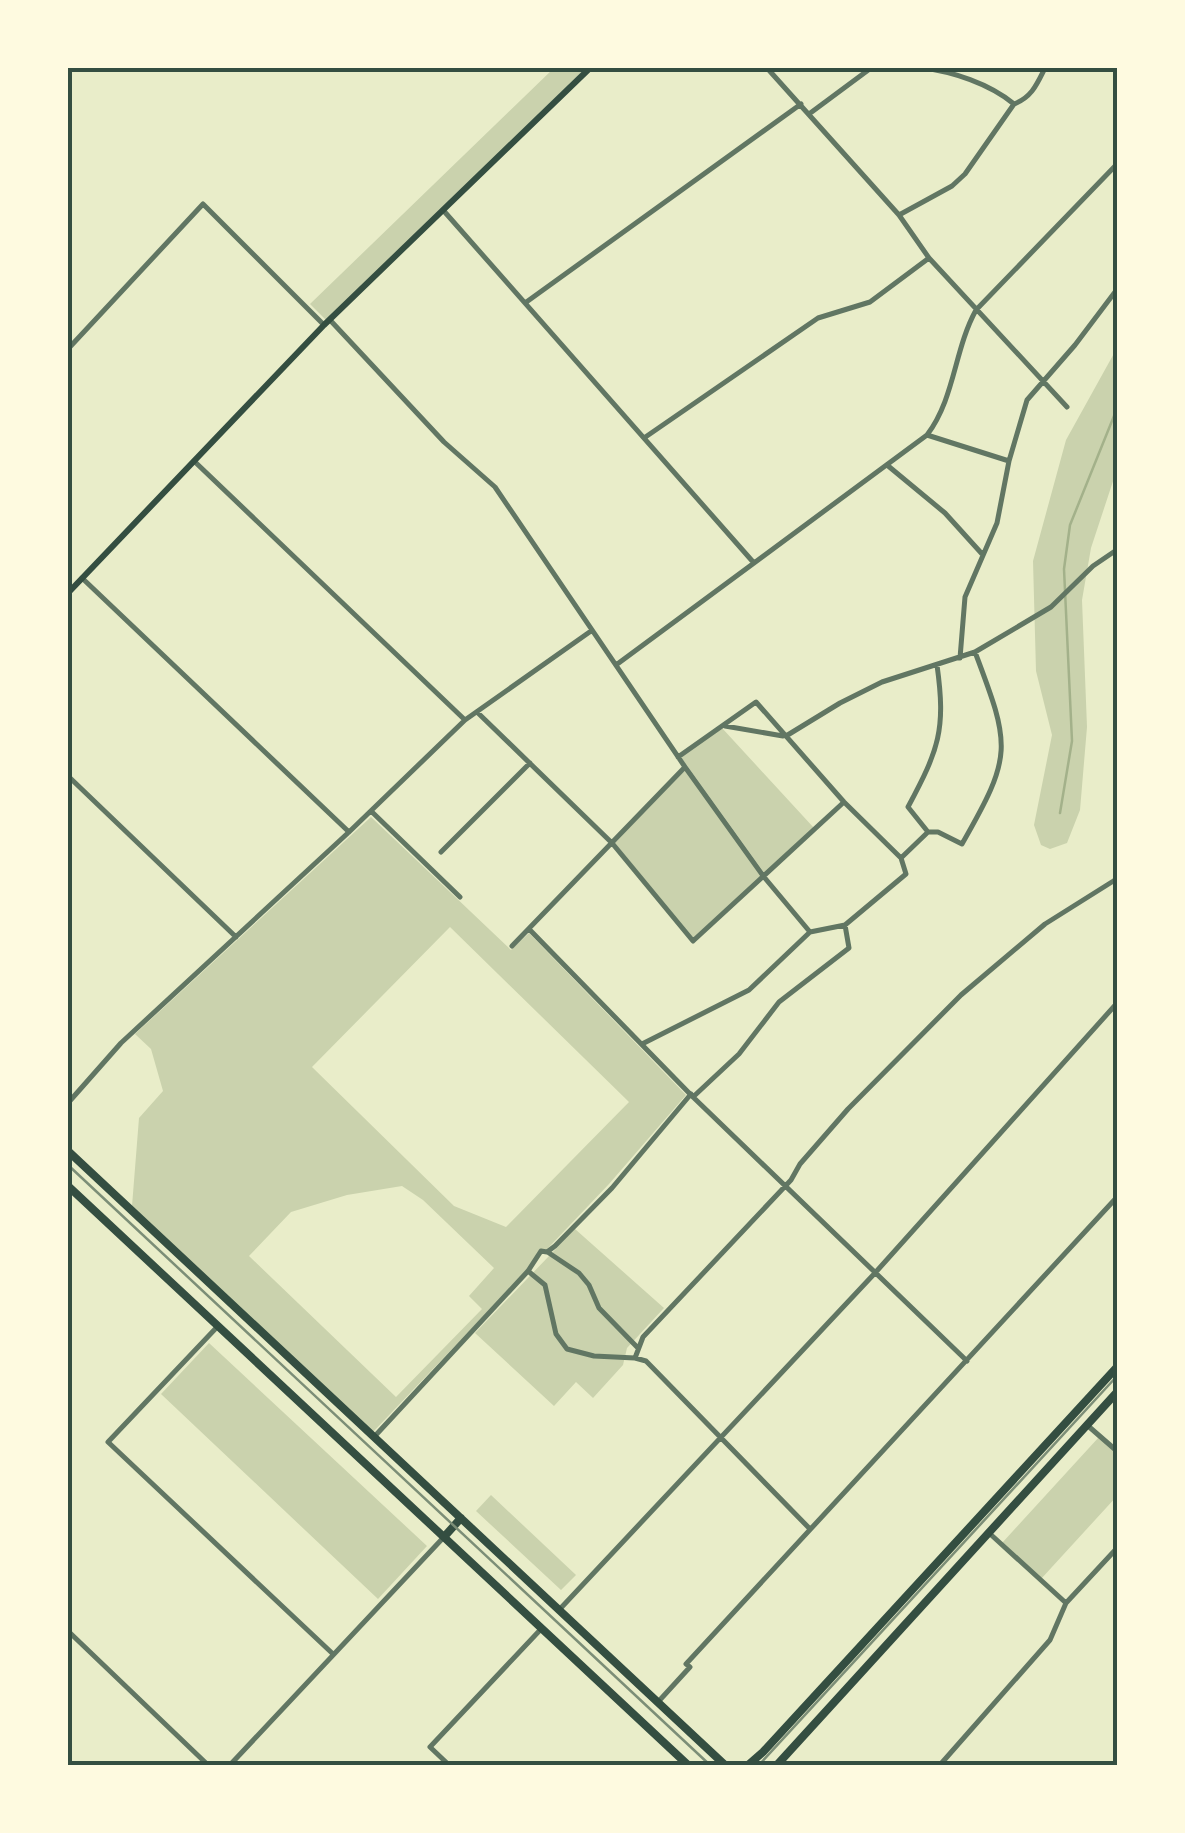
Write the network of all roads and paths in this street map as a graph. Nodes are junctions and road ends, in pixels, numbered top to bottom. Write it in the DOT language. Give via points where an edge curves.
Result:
graph roads {
  1 [pos="590,68"];
  2 [pos="767,68"];
  3 [pos="871,68"];
  4 [pos="921,68"];
  5 [pos="1045,68"];
  6 [pos="801,104"];
  7 [pos="1014,104"];
  8 [pos="809,114"];
  9 [pos="1118,163"];
  10 [pos="443,210"];
  11 [pos="899,215"];
  12 [pos="929,258"];
  13 [pos="1118,288"];
  14 [pos="525,303"];
  15 [pos="976,310"];
  16 [pos="327,322"];
  17 [pos="68,349"];
  18 [pos="1043,380"];
  19 [pos="1067,408"];
  20 [pos="927,435"];
  21 [pos="644,438"];
  22 [pos="194,461"];
  23 [pos="1009,461"];
  24 [pos="886,464"];
  25 [pos="1118,550"];
  26 [pos="982,554"];
  27 [pos="754,562"];
  28 [pos="82,578"];
  29 [pos="69,588"];
  30 [pos="591,631"];
  31 [pos="976,652"];
  32 [pos="960,658"];
  33 [pos="937,665"];
  34 [pos="615,666"];
  35 [pos="477,712"];
  36 [pos="465,720"];
  37 [pos="722,726"];
  38 [pos="786,736"];
  39 [pos="678,757"];
  40 [pos="530,764"];
  41 [pos="685,766"];
  42 [pos="68,776"];
  43 [pos="844,802"];
  44 [pos="371,811"];
  45 [pos="349,832"];
  46 [pos="928,832"];
  47 [pos="612,842"];
  48 [pos="441,852"];
  49 [pos="901,858"];
  50 [pos="1118,867"];
  51 [pos="764,877"];
  52 [pos="1116,880"];
  53 [pos="460,897"];
  54 [pos="846,926"];
  55 [pos="529,928"];
  56 [pos="810,932"];
  57 [pos="236,937"];
  58 [pos="512,946"];
  59 [pos="1118,1002"];
  60 [pos="642,1044"];
  61 [pos="692,1096"];
  62 [pos="68,1103"];
  63 [pos="68,1151"];
  64 [pos="68,1186"];
  65 [pos="784,1186"];
  66 [pos="1118,1196"];
  67 [pos="547,1252"];
  68 [pos="528,1271"];
  69 [pos="875,1272"];
  70 [pos="218,1326"];
  71 [pos="637,1347"];
  72 [pos="635,1358"];
  73 [pos="967,1362"];
  74 [pos="1118,1366"];
  75 [pos="1118,1391"];
  76 [pos="1074,1413"];
  77 [pos="1087,1424"];
  78 [pos="374,1437"];
  79 [pos="722,1437"];
  80 [pos="1118,1452"];
  81 [pos="461,1518"];
  82 [pos="976,1521"];
  83 [pos="810,1529"];
  84 [pos="988,1532"];
  85 [pos="444,1537"];
  86 [pos="1118,1547"];
  87 [pos="1066,1604"];
  88 [pos="559,1610"];
  89 [pos="542,1628"];
  90 [pos="68,1631"];
  91 [pos="334,1654"];
  92 [pos="658,1702"];
  93 [pos="209,1766"];
  94 [pos="229,1766"];
  95 [pos="450,1766"];
  96 [pos="689,1766"];
  97 [pos="726,1766"];
  98 [pos="747,1766"];
  99 [pos="776,1766"];
  100 [pos="940,1766"];
  1 -- 10 [label="main road"];
  2 -- 6 [label="street"];
  3 -- 8 [label="street"];
  4 -- 7 [label="street" via="992,89"];
  5 -- 7 [label="street" via="1033,92"];
  6 -- 8 [label="street"];
  6 -- 14 [label="street"];
  7 -- 11 [label="street" via="952,186"];
  8 -- 11 [label="street"];
  9 -- 15 [label="street"];
  10 -- 14 [label="street"];
  10 -- 16 [label="main road"];
  11 -- 12 [label="street"];
  12 -- 15 [label="street"];
  12 -- 21 [label="street" via="870,302 818,318"];
  13 -- 18 [label="street"];
  14 -- 21 [label="street"];
  15 -- 18 [label="street"];
  15 -- 20 [label="street" via="964,330 944,406"];
  16 -- 17 [label="street" via="203,204"];
  16 -- 22 [label="main road"];
  16 -- 30 [label="street" via="495,488"];
  18 -- 19 [label="street"];
  18 -- 23 [label="street" via="1027,400"];
  20 -- 23 [label="street"];
  20 -- 24 [label="street"];
  21 -- 27 [label="street"];
  22 -- 28 [label="main road"];
  22 -- 36 [label="street"];
  23 -- 26 [label="street" via="998,524"];
  24 -- 26 [label="street"];
  24 -- 27 [label="street"];
  25 -- 31 [label="street" via="1051,607"];
  26 -- 32 [label="street" via="965,596"];
  27 -- 34 [label="street"];
  28 -- 29 [label="main road"];
  28 -- 45 [label="street"];
  30 -- 34 [label="street"];
  30 -- 35 [label="street"];
  31 -- 32 [label="street"];
  31 -- 46 [label="street" via="1002,734 999,774 962,844"];
  32 -- 33 [label="street"];
  33 -- 38 [label="street" via="882,682"];
  33 -- 46 [label="street" via="942,725 908,807"];
  34 -- 39 [label="street"];
  35 -- 36 [label="street"];
  35 -- 40 [label="street"];
  36 -- 44 [label="street"];
  37 -- 38 [label="street"];
  37 -- 38 [label="street" via="756,702"];
  37 -- 39 [label="street"];
  38 -- 43 [label="street"];
  39 -- 41 [label="street"];
  40 -- 47 [label="street"];
  40 -- 48 [label="street"];
  41 -- 47 [label="street"];
  41 -- 51 [label="street"];
  42 -- 57 [label="street"];
  43 -- 49 [label="street"];
  43 -- 51 [label="street"];
  44 -- 45 [label="street"];
  44 -- 53 [label="street"];
  45 -- 57 [label="street"];
  46 -- 49 [label="street"];
  47 -- 51 [label="street" via="693,941"];
  47 -- 55 [label="street"];
  49 -- 54 [label="street" via="906,874"];
  50 -- 52 [label="street"];
  51 -- 56 [label="street"];
  52 -- 65 [label="street" via="1044,924 972,985 848,1109"];
  54 -- 56 [label="street"];
  54 -- 61 [label="street" via="849,948 779,1002 739,1054"];
  55 -- 58 [label="street"];
  55 -- 60 [label="street"];
  56 -- 60 [label="street" via="749,990"];
  57 -- 62 [label="street" via="120,1043"];
  59 -- 69 [label="street"];
  60 -- 61 [label="street"];
  61 -- 65 [label="street"];
  61 -- 67 [label="street"];
  63 -- 78 [label="main road"];
  64 -- 70 [label="main road"];
  65 -- 69 [label="street"];
  65 -- 71 [label="street"];
  66 -- 73 [label="street"];
  67 -- 68 [label="street"];
  67 -- 71 [label="street" via="579,1273 598,1308"];
  68 -- 72 [label="street" via="545,1285 556,1334 567,1348"];
  68 -- 78 [label="street"];
  69 -- 73 [label="street"];
  69 -- 79 [label="street"];
  70 -- 85 [label="main road"];
  70 -- 91 [label="street" via="108,1442"];
  71 -- 72 [label="street"];
  72 -- 79 [label="street" via="646,1361"];
  73 -- 83 [label="street"];
  74 -- 76 [label="main road"];
  75 -- 77 [label="main road"];
  76 -- 77 [label="main road"];
  76 -- 82 [label="main road"];
  77 -- 80 [label="street"];
  77 -- 84 [label="main road"];
  78 -- 81 [label="main road"];
  79 -- 83 [label="street"];
  79 -- 88 [label="street"];
  81 -- 85 [label="main road"];
  81 -- 88 [label="main road"];
  82 -- 84 [label="main road"];
  82 -- 98 [label="main road"];
  83 -- 92 [label="street"];
  84 -- 87 [label="street"];
  84 -- 99 [label="main road"];
  85 -- 89 [label="main road"];
  85 -- 91 [label="street"];
  86 -- 87 [label="street"];
  87 -- 100 [label="street" via="1050,1640"];
  88 -- 92 [label="main road"];
  89 -- 95 [label="street" via="430,1746"];
  89 -- 96 [label="main road"];
  90 -- 93 [label="street"];
  91 -- 94 [label="street"];
  92 -- 97 [label="main road"];
}
